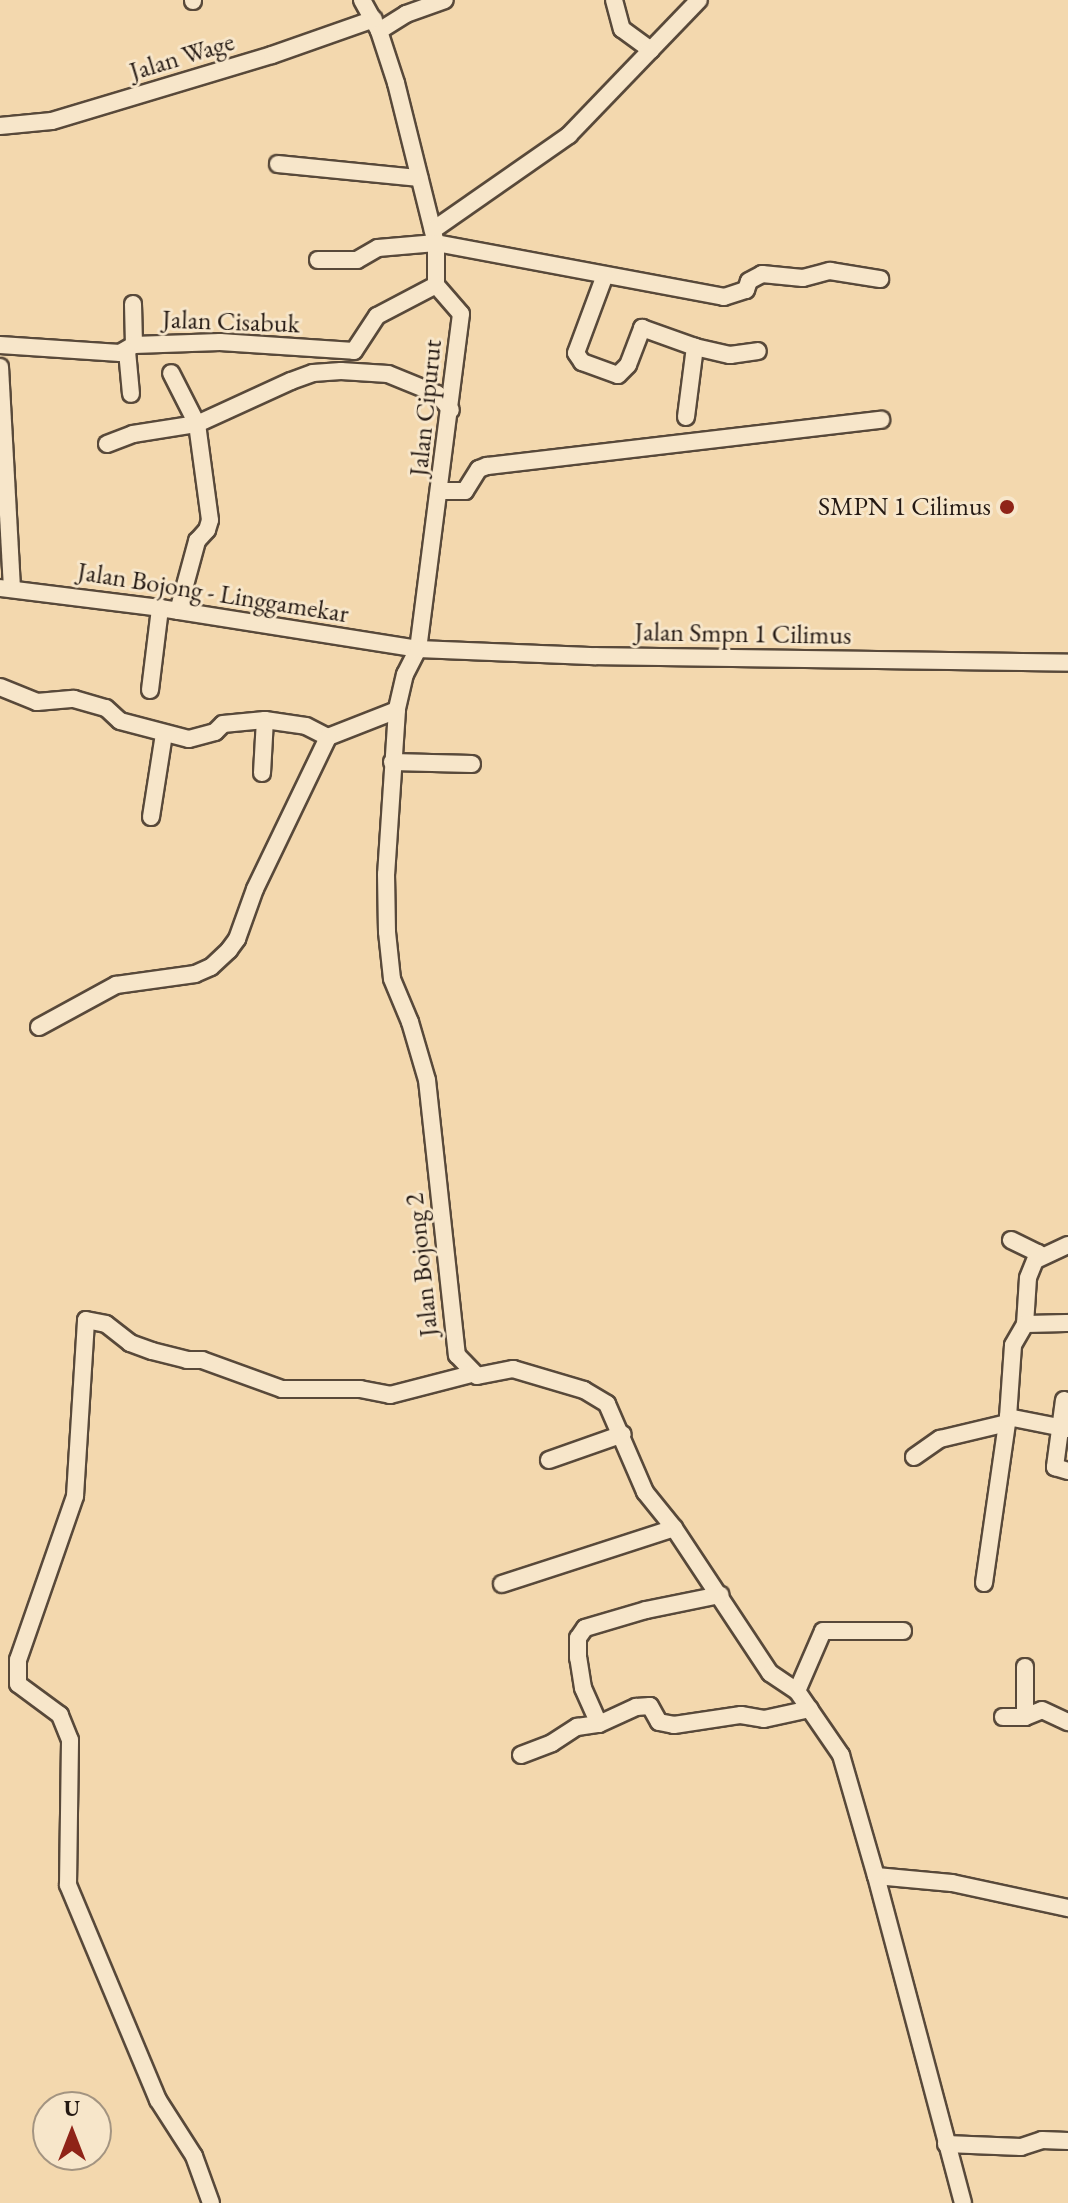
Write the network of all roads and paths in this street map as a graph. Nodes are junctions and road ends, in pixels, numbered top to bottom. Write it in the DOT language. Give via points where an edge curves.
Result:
graph roads {
  1 [pos="362,0"];
  2 [pos="445,0"];
  3 [pos="614,0"];
  4 [pos="699,0"];
  5 [pos="377,25"];
  6 [pos="651,50"];
  7 [pos="0,126"];
  8 [pos="278,164"];
  9 [pos="419,178"];
  10 [pos="434,236"];
  11 [pos="318,260"];
  12 [pos="605,275"];
  13 [pos="880,279"];
  14 [pos="436,285"];
  15 [pos="133,304"];
  16 [pos="0,345"];
  17 [pos="695,347"];
  18 [pos="130,348"];
  19 [pos="758,351"];
  20 [pos="0,367"];
  21 [pos="171,373"];
  22 [pos="131,394"];
  23 [pos="451,410"];
  24 [pos="686,417"];
  25 [pos="881,420"];
  26 [pos="197,424"];
  27 [pos="107,444"];
  28 [pos="441,491"];
  29 [pos="6,588"];
  30 [pos="160,608"];
  31 [pos="178,611"];
  32 [pos="418,649"];
  33 [pos="1068,663"];
  34 [pos="0,687"];
  35 [pos="150,690"];
  36 [pos="397,710"];
  37 [pos="265,720"];
  38 [pos="164,734"];
  39 [pos="328,737"];
  40 [pos="392,762"];
  41 [pos="472,764"];
  42 [pos="262,773"];
  43 [pos="151,817"];
  44 [pos="39,1027"];
  45 [pos="1011,1240"];
  46 [pos="1068,1245"];
  47 [pos="1038,1259"];
  48 [pos="1068,1323"];
  49 [pos="1025,1324"];
  50 [pos="472,1374"];
  51 [pos="1064,1400"];
  52 [pos="1007,1420"];
  53 [pos="1063,1429"];
  54 [pos="623,1434"];
  55 [pos="914,1457"];
  56 [pos="549,1460"];
  57 [pos="1068,1471"];
  58 [pos="674,1528"];
  59 [pos="984,1583"];
  60 [pos="502,1584"];
  61 [pos="720,1595"];
  62 [pos="903,1631"];
  63 [pos="1025,1667"];
  64 [pos="797,1691"];
  65 [pos="810,1709"];
  66 [pos="1003,1717"];
  67 [pos="1025,1717"];
  68 [pos="1068,1722"];
  69 [pos="599,1724"];
  70 [pos="521,1755"];
  71 [pos="876,1876"];
  72 [pos="1068,1908"];
  73 [pos="1068,2141"];
  74 [pos="946,2144"];
  75 [pos="211,2203"];
  76 [pos="963,2203"];
  1 -- 5 [label="street"];
  2 -- 5 [label="street, Jalan Wage"];
  3 -- 6 [label="street" via="622,29"];
  4 -- 6 [label="street"];
  5 -- 7 [label="street, Jalan Wage" via="52,121"];
  5 -- 9 [label="street"];
  6 -- 10 [label="street" via="569,135"];
  8 -- 9 [label="street"];
  9 -- 10 [label="street"];
  10 -- 11 [label="street" via="378,248 357,260"];
  10 -- 12 [label="street"];
  10 -- 14 [label="street"];
  12 -- 13 [label="street" via="724,297 746,290 749,281 762,274 803,278 830,271"];
  12 -- 17 [label="street" via="576,353 582,362 618,375 628,365 642,328"];
  14 -- 18 [label="street, Jalan Cisabuk" via="377,316 354,351 220,342"];
  14 -- 23 [label="street, Jalan Cipurut" via="461,314"];
  15 -- 18 [label="street"];
  16 -- 18 [label="street, Jalan Cisabuk"];
  17 -- 19 [label="street" via="730,355"];
  17 -- 24 [label="street"];
  18 -- 22 [label="street"];
  20 -- 29 [label="street"];
  21 -- 26 [label="street"];
  23 -- 26 [label="street" via="437,394 388,374 341,371 291,381"];
  23 -- 28 [label="street, Jalan Cipurut"];
  25 -- 28 [label="street" via="487,466 479,469 465,491"];
  26 -- 27 [label="street" via="133,434"];
  26 -- 31 [label="street" via="210,520 197,541"];
  28 -- 32 [label="street, Jalan Cipurut"];
  29 -- 30 [label="street, Jalan Bojong - Linggamekar"];
  30 -- 31 [label="street, Jalan Bojong - Linggamekar"];
  30 -- 35 [label="street"];
  31 -- 32 [label="street, Jalan Bojong - Linggamekar"];
  32 -- 33 [label="street, Jalan Smpn 1 Cilimus"];
  32 -- 36 [label="street, Jalan Bojong 2" via="405,674"];
  34 -- 38 [label="street" via="37,702 74,699 106,708 120,721"];
  36 -- 39 [label="street"];
  36 -- 40 [label="street, Jalan Bojong 2"];
  37 -- 38 [label="street" via="223,724 196,738"];
  37 -- 39 [label="street" via="306,726"];
  37 -- 42 [label="street"];
  38 -- 43 [label="street"];
  39 -- 44 [label="street" via="229,950 195,974 116,985"];
  40 -- 41 [label="street"];
  40 -- 50 [label="street, Jalan Bojong 2" via="387,932 392,979 428,1088 452,1332 457,1355"];
  45 -- 47 [label="street" via="1033,1248"];
  46 -- 47 [label="street"];
  47 -- 49 [label="street" via="1028,1278"];
  48 -- 49 [label="street"];
  49 -- 52 [label="street" via="1013,1345"];
  50 -- 54 [label="street" via="482,1377 513,1369 584,1390 607,1404"];
  50 -- 75 [label="street" via="390,1395 360,1389 282,1389 202,1360 152,1351 130,1343 106,1324 86,1320 75,1496 18,1660 18,1684 60,1715 70,1740 68,1885 158,2100 194,2156"];
  51 -- 53 [label="street"];
  52 -- 53 [label="street"];
  52 -- 55 [label="street" via="940,1439"];
  52 -- 59 [label="street"];
  53 -- 57 [label="street" via="1055,1467"];
  54 -- 56 [label="street"];
  54 -- 58 [label="street" via="639,1480"];
  58 -- 60 [label="street"];
  58 -- 61 [label="street"];
  61 -- 64 [label="street" via="770,1673"];
  61 -- 69 [label="street" via="585,1628 578,1638 578,1658 583,1688"];
  62 -- 64 [label="street" via="823,1631"];
  63 -- 67 [label="street"];
  64 -- 65 [label="street"];
  65 -- 69 [label="street" via="764,1719 741,1715 664,1724 650,1706"];
  65 -- 71 [label="street" via="841,1755"];
  66 -- 67 [label="street"];
  67 -- 68 [label="street" via="1042,1710"];
  69 -- 70 [label="street" via="577,1727"];
  71 -- 72 [label="street" via="952,1883"];
  71 -- 74 [label="street"];
  73 -- 74 [label="street" via="1042,2140 1021,2147"];
  74 -- 76 [label="street"];
}
